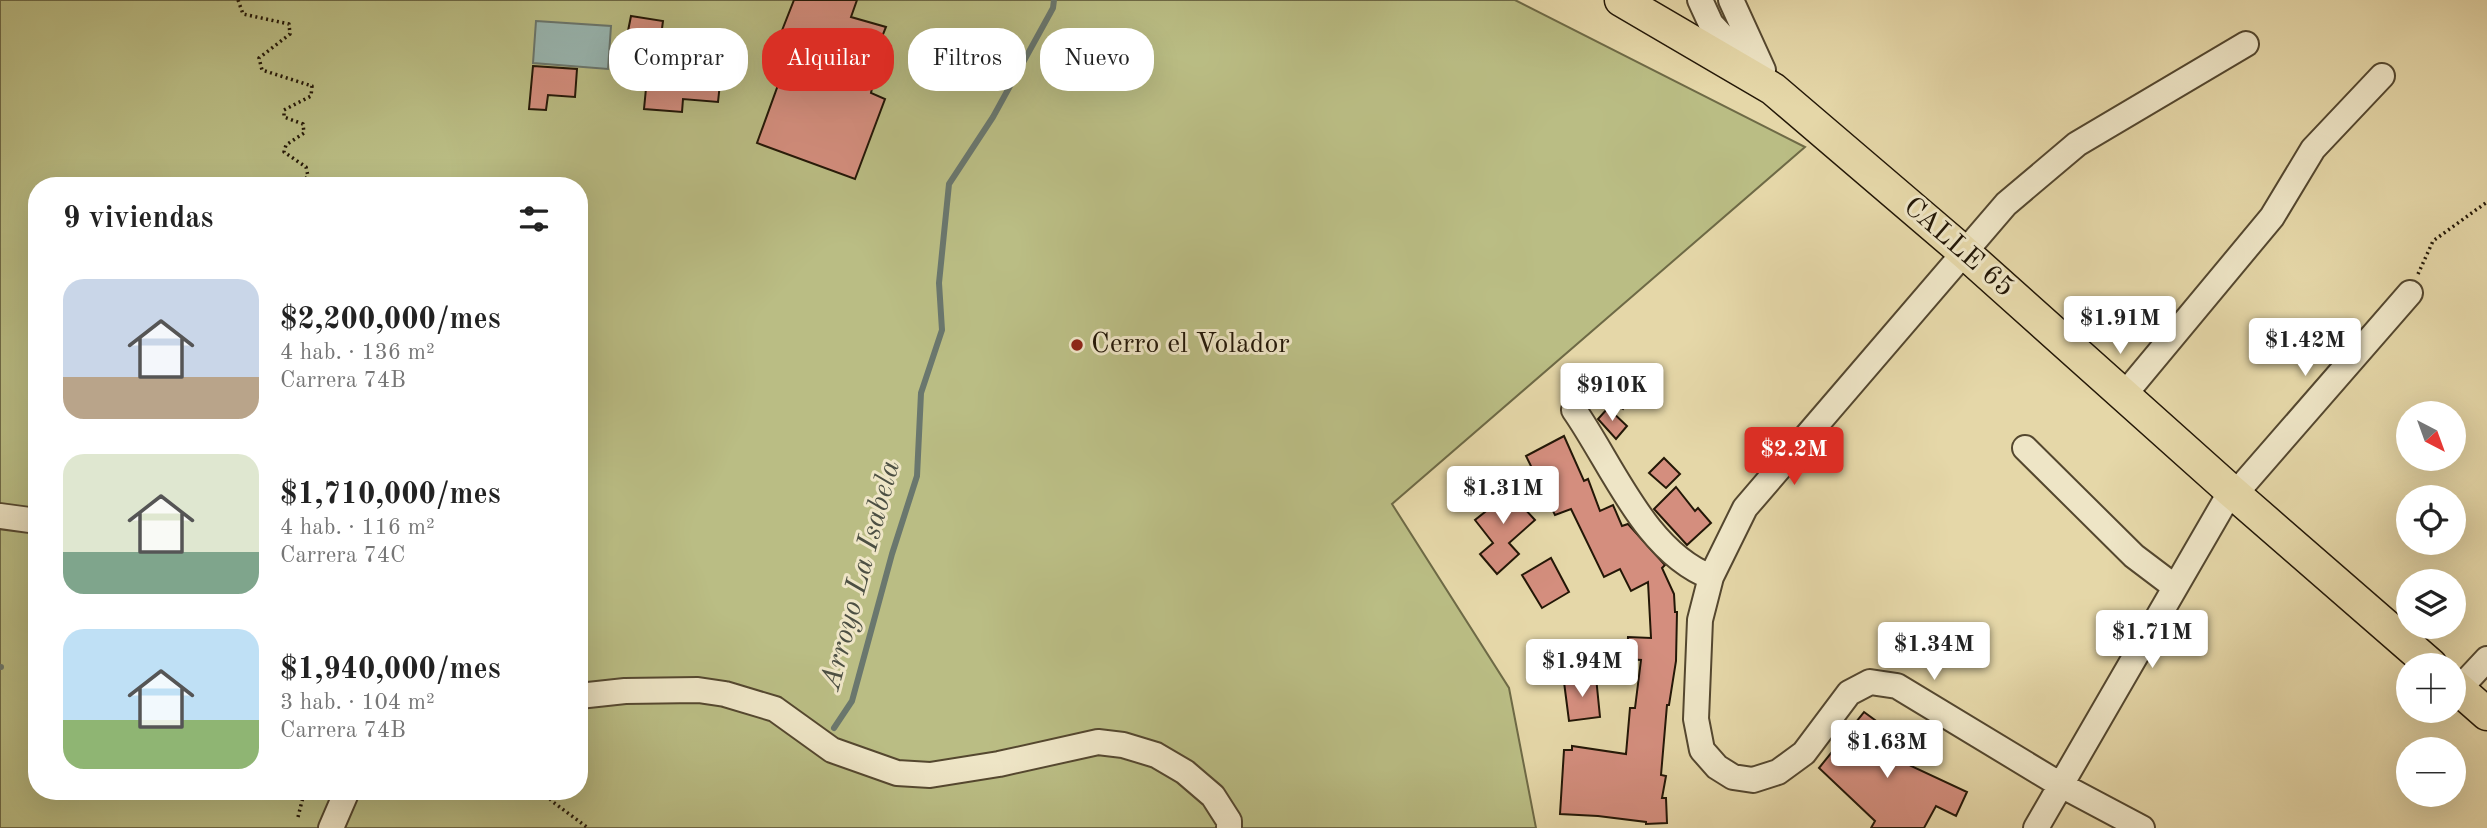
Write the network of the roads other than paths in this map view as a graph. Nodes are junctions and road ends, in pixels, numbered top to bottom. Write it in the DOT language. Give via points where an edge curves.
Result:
graph roads {
  1 [pos="1621,0"];
  2 [pos="1700,0"];
  3 [pos="1731,0"];
  4 [pos="2246,44"];
  5 [pos="2382,76"];
  6 [pos="1773,89"];
  7 [pos="1965,253"];
  8 [pos="2410,293"];
  9 [pos="2123,394"];
  10 [pos="1574,410"];
  11 [pos="2025,448"];
  12 [pos="2233,492"];
  13 [pos="0,516"];
  14 [pos="28,520"];
  15 [pos="1710,577"];
  16 [pos="2175,587"];
  17 [pos="2417,653"];
  18 [pos="2487,659"];
  19 [pos="2466,678"];
  20 [pos="588,695"];
  21 [pos="2466,696"];
  22 [pos="2487,714"];
  23 [pos="2059,784"];
  24 [pos="343,800"];
  25 [pos="331,828"];
  26 [pos="1229,828"];
  27 [pos="2036,828"];
  28 [pos="2142,828"];
  1 -- 6 [label="main road, CALLE 65"];
  2 -- 6 [label="street" via="1711,24"];
  3 -- 6 [label="street"];
  4 -- 7 [label="street" via="2077,144 2006,204"];
  5 -- 9 [label="street" via="2313,149 2272,217"];
  6 -- 7 [label="main road, CALLE 65"];
  7 -- 9 [label="main road, CALLE 65"];
  7 -- 15 [label="street" via="1745,508"];
  8 -- 12 [label="street"];
  9 -- 12 [label="main road, CALLE 65"];
  10 -- 15 [label="street" via="1648,526 1685,563"];
  11 -- 16 [label="street" via="2134,556"];
  12 -- 16 [label="street"];
  12 -- 17 [label="main road, CALLE 65"];
  13 -- 14 [label="street"];
  15 -- 23 [label="street" via="1700,620 1696,719 1702,750 1733,777 1752,780 1778,772 1804,753 1849,693 1870,682 1897,686"];
  16 -- 23 [label="street"];
  18 -- 19 [label="street"];
  20 -- 26 [label="street" via="686,690 725,694 775,709 832,750 897,773 930,775 1098,742 1123,744 1156,755 1185,772 1213,796"];
  21 -- 22 [label="main road"];
  23 -- 27 [label="street"];
  23 -- 28 [label="street"];
  24 -- 25 [label="street"];
}
